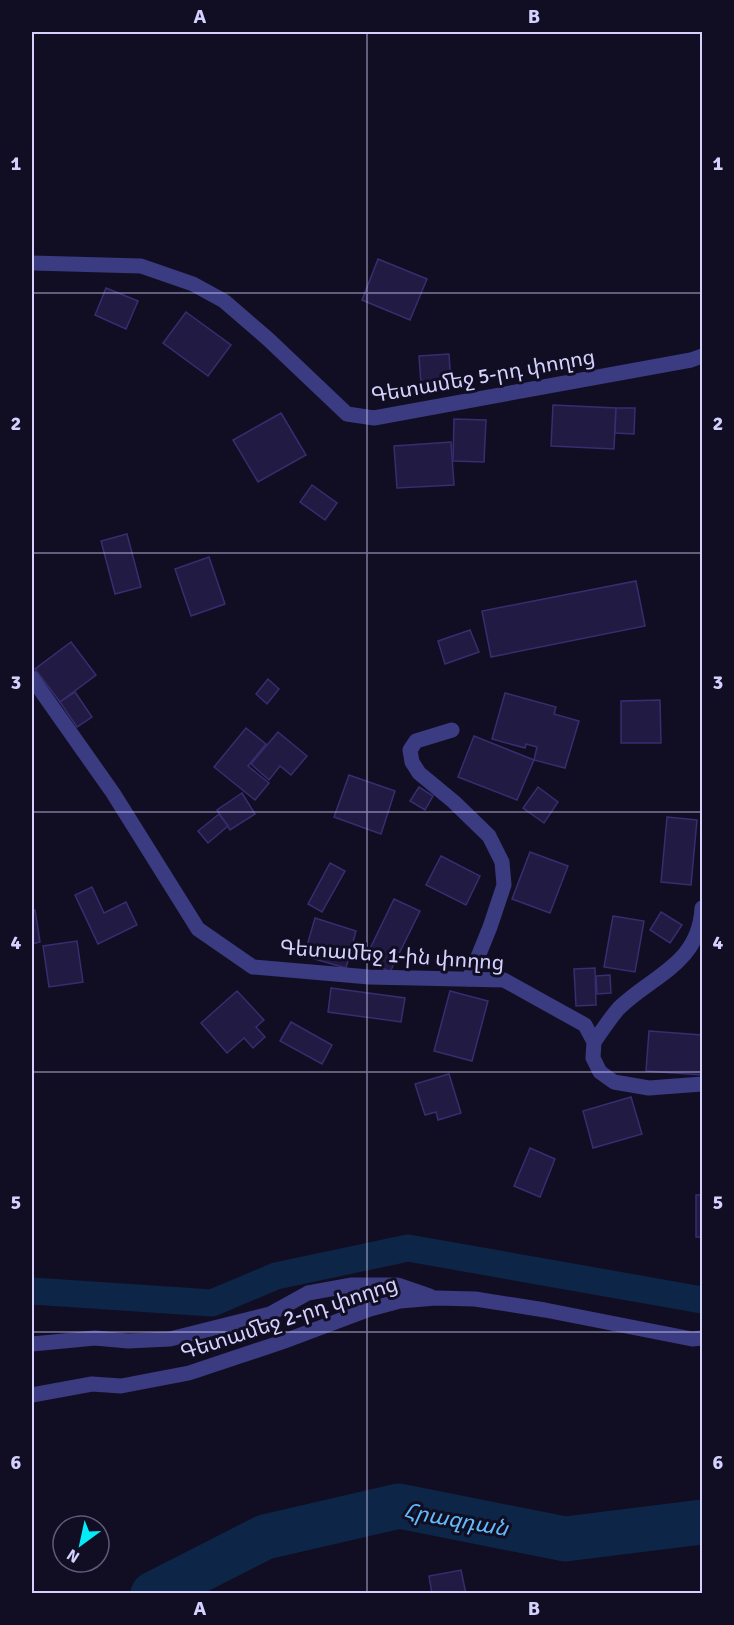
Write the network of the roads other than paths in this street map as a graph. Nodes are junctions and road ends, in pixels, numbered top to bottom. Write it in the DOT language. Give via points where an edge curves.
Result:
graph roads {
  1 [pos="32,263"];
  2 [pos="702,356"];
  3 [pos="32,678"];
  4 [pos="452,730"];
  5 [pos="702,908"];
  6 [pos="469,979"];
  7 [pos="594,1042"];
  8 [pos="702,1084"];
  9 [pos="436,1298"];
  10 [pos="702,1338"];
  11 [pos="32,1344"];
  12 [pos="32,1395"];
  1 -- 2 [label="street, Գետամեջ 5-րդ փողոց" via="141,266 193,284 224,302 268,339 347,414 374,418"];
  3 -- 6 [label="street, Գետամեջ 1-ին փողոց" via="113,793 198,929 253,967 369,977"];
  4 -- 6 [label="street" via="416,741 410,750 419,773 489,836 502,862 504,885"];
  5 -- 7 [label="street" via="695,939 680,961 619,1009"];
  6 -- 7 [label="street, Գետամեջ 1-ին փողոց" via="504,980 585,1025"];
  7 -- 8 [label="street, Գետամեջ 1-ին փողոց" via="593,1058 600,1072 614,1082 649,1088"];
  9 -- 10 [label="street, Գետամեջ 2-րդ փողոց" via="476,1299"];
  9 -- 11 [label="street" via="398,1285 352,1285 308,1293 270,1314 170,1339 95,1338"];
  9 -- 12 [label="street, Գետամեջ 2-րդ փողոց" via="370,1309 189,1373 121,1386 92,1384"];
}
